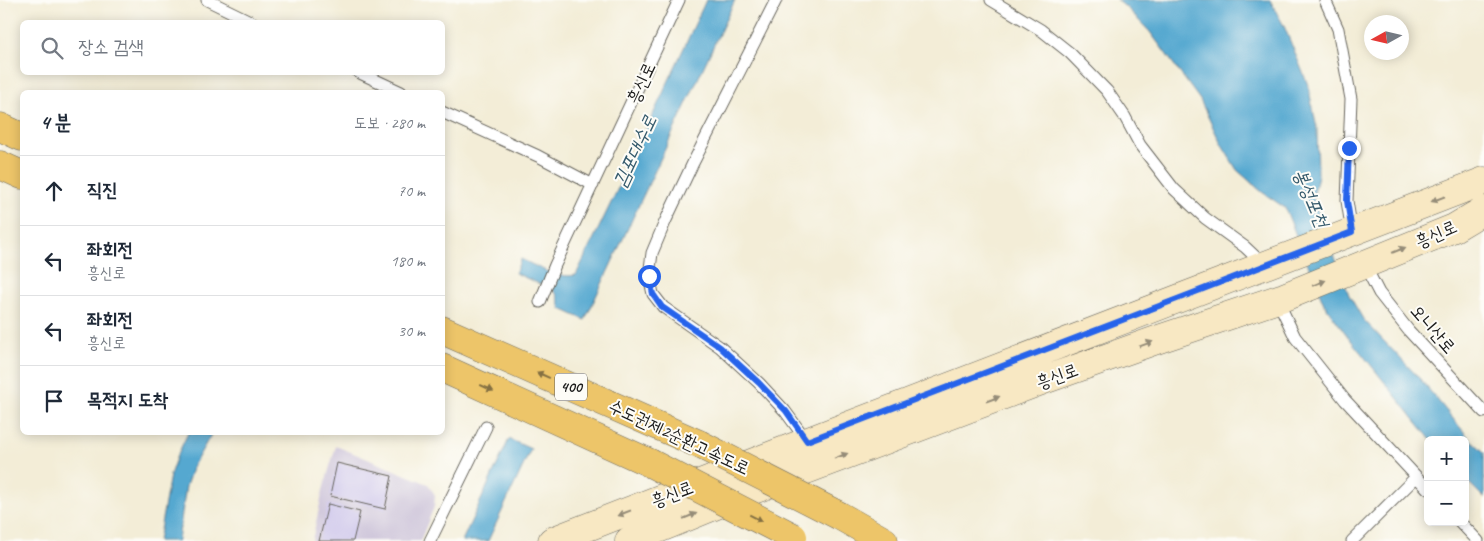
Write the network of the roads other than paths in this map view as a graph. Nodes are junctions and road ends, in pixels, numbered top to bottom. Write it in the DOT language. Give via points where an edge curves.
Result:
graph roads {
  1 [pos="207,0"];
  2 [pos="679,0"];
  3 [pos="776,0"];
  4 [pos="991,0"];
  5 [pos="1325,0"];
  6 [pos="248,20"];
  7 [pos="364,75"];
  8 [pos="397,90"];
  9 [pos="445,113"];
  10 [pos="0,126"];
  11 [pos="20,136"];
  12 [pos="0,165"];
  13 [pos="20,174"];
  14 [pos="1484,181"];
  15 [pos="593,185"];
  16 [pos="1484,210"];
  17 [pos="1346,234"];
  18 [pos="1270,264"];
  19 [pos="1359,266"];
  20 [pos="1281,298"];
  21 [pos="540,302"];
  22 [pos="445,331"];
  23 [pos="445,369"];
  24 [pos="1484,412"];
  25 [pos="486,427"];
  26 [pos="807,441"];
  27 [pos="1416,477"];
  28 [pos="1424,485"];
  29 [pos="1464,526"];
  30 [pos="797,539"];
  31 [pos="430,541"];
  32 [pos="552,541"];
  33 [pos="628,541"];
  34 [pos="884,541"];
  35 [pos="1352,541"];
  36 [pos="1478,541"];
  1 -- 6 [label="lane"];
  2 -- 15 [label="lane, 흥신로"];
  3 -- 26 [label="lane" via="692,163 652,253 649,276 653,294 662,307 720,347 759,383 786,411"];
  4 -- 18 [label="lane" via="1041,30 1070,53 1107,91 1140,145 1174,189 1205,218"];
  5 -- 17 [label="lane" via="1338,29 1350,99"];
  7 -- 8 [label="lane"];
  9 -- 15 [label="lane"];
  10 -- 11 [label="highway"];
  12 -- 13 [label="highway"];
  14 -- 17 [label="main road, 흥신로, one-way"];
  15 -- 21 [label="lane, 흥신로"];
  19 -- 16 [label="main road, 흥신로, one-way" via="1454,228"];
  17 -- 18 [label="main road, 흥신로"];
  18 -- 26 [label="main road, 흥신로"];
  20 -- 19 [label="main road, 흥신로, one-way"];
  19 -- 24 [label="lane, 오니산로" via="1409,331"];
  20 -- 27 [label="lane" via="1296,337 1346,400"];
  33 -- 20 [label="main road, 흥신로, one-way" via="1025,387"];
  34 -- 22 [label="highway, 수도권제2순환고속도로 / 400, one-way, bridge" via="700,444"];
  23 -- 30 [label="highway, 수도권제2순환고속도로 / 400, one-way, bridge" via="650,463"];
  25 -- 31 [label="lane"];
  26 -- 32 [label="main road, 흥신로, one-way"];
  27 -- 28 [label="lane"];
  27 -- 35 [label="lane"];
  29 -- 36 [label="lane"];
}
